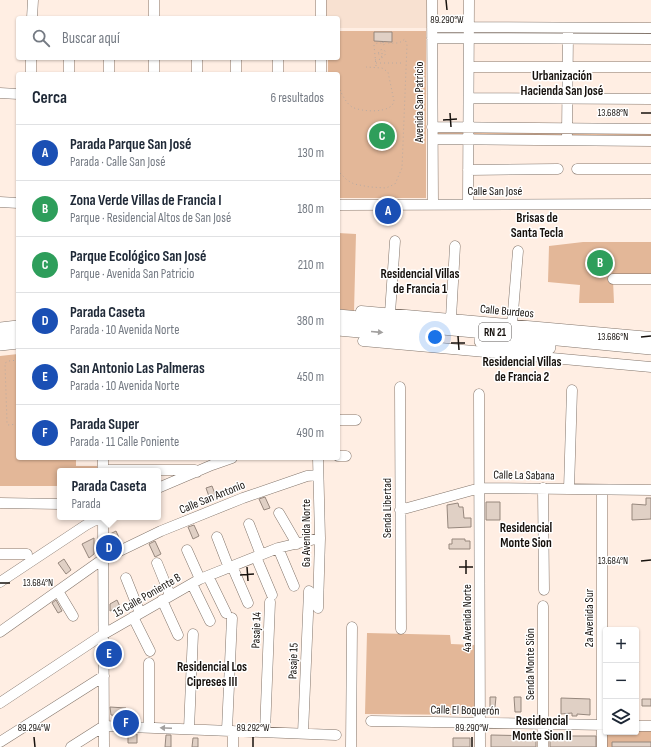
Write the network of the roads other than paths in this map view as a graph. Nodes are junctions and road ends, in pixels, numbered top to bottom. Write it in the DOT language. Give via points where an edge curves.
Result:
graph roads {
  1 [pos="33,0"];
  2 [pos="154,0"];
  3 [pos="321,0"];
  4 [pos="432,0"];
  5 [pos="469,0"];
  6 [pos="32,16"];
  7 [pos="154,16"];
  8 [pos="321,16"];
  9 [pos="432,27"];
  10 [pos="469,27"];
  11 [pos="568,28"];
  12 [pos="651,28"];
  13 [pos="432,38"];
  14 [pos="469,38"];
  15 [pos="568,39"];
  16 [pos="651,39"];
  17 [pos="31,60"];
  18 [pos="69,60"];
  19 [pos="110,60"];
  20 [pos="154,60"];
  21 [pos="197,60"];
  22 [pos="236,60"];
  23 [pos="278,60"];
  24 [pos="321,60"];
  25 [pos="469,67"];
  26 [pos="568,67"];
  27 [pos="651,67"];
  28 [pos="31,72"];
  29 [pos="69,72"];
  30 [pos="109,72"];
  31 [pos="154,72"];
  32 [pos="197,72"];
  33 [pos="236,72"];
  34 [pos="278,72"];
  35 [pos="321,72"];
  36 [pos="0,94"];
  37 [pos="16,94"];
  38 [pos="469,98"];
  39 [pos="568,99"];
  40 [pos="651,99"];
  41 [pos="432,127"];
  42 [pos="469,127"];
  43 [pos="568,128"];
  44 [pos="651,129"];
  45 [pos="432,139"];
  46 [pos="468,139"];
  47 [pos="567,140"];
  48 [pos="651,141"];
  49 [pos="558,169"];
  50 [pos="577,169"];
  51 [pos="651,169"];
  52 [pos="468,170"];
  53 [pos="0,202"];
  54 [pos="16,203"];
  55 [pos="433,204"];
  56 [pos="468,204"];
  57 [pos="651,204"];
  58 [pos="340,205"];
  59 [pos="395,241"];
  60 [pos="455,246"];
  61 [pos="518,251"];
  62 [pos="651,279"];
  63 [pos="613,280"];
  64 [pos="361,311"];
  65 [pos="390,313"];
  66 [pos="340,317"];
  67 [pos="451,318"];
  68 [pos="512,324"];
  69 [pos="16,328"];
  70 [pos="340,328"];
  71 [pos="0,330"];
  72 [pos="651,337"];
  73 [pos="16,341"];
  74 [pos="362,341"];
  75 [pos="0,343"];
  76 [pos="651,347"];
  77 [pos="651,357"];
  78 [pos="651,367"];
  79 [pos="400,387"];
  80 [pos="572,390"];
  81 [pos="479,394"];
  82 [pos="340,420"];
  83 [pos="356,420"];
  84 [pos="318,460"];
  85 [pos="212,461"];
  86 [pos="161,470"];
  87 [pos="198,472"];
  88 [pos="318,475"];
  89 [pos="161,487"];
  90 [pos="480,488"];
  91 [pos="543,488"];
  92 [pos="569,489"];
  93 [pos="602,490"];
  94 [pos="651,490"];
  95 [pos="0,503"];
  96 [pos="57,504"];
  97 [pos="400,510"];
  98 [pos="279,513"];
  99 [pos="96,520"];
  100 [pos="102,520"];
  101 [pos="249,524"];
  102 [pos="217,536"];
  103 [pos="320,538"];
  104 [pos="297,544"];
  105 [pos="278,548"];
  106 [pos="187,550"];
  107 [pos="0,554"];
  108 [pos="27,554"];
  109 [pos="259,556"];
  110 [pos="103,559"];
  111 [pos="157,564"];
  112 [pos="231,567"];
  113 [pos="126,578"];
  114 [pos="200,579"];
  115 [pos="0,582"];
  116 [pos="294,586"];
  117 [pos="308,590"];
  118 [pos="544,590"];
  119 [pos="58,591"];
  120 [pos="166,598"];
  121 [pos="248,603"];
  122 [pos="543,606"];
  123 [pos="318,608"];
  124 [pos="136,615"];
  125 [pos="73,616"];
  126 [pos="210,620"];
  127 [pos="352,626"];
  128 [pos="402,629"];
  129 [pos="0,632"];
  130 [pos="104,634"];
  131 [pos="178,634"];
  132 [pos="193,634"];
  133 [pos="150,651"];
  134 [pos="149,663"];
  135 [pos="104,676"];
  136 [pos="604,699"];
  137 [pos="0,703"];
  138 [pos="371,721"];
  139 [pos="480,723"];
  140 [pos="543,724"];
  141 [pos="603,725"];
  142 [pos="104,726"];
  143 [pos="639,726"];
  144 [pos="651,726"];
  145 [pos="149,727"];
  146 [pos="189,729"];
  147 [pos="230,730"];
  148 [pos="265,732"];
  149 [pos="303,734"];
  150 [pos="336,735"];
  151 [pos="603,735"];
  152 [pos="0,742"];
  153 [pos="71,747"];
  154 [pos="104,747"];
  155 [pos="233,747"];
  156 [pos="351,747"];
  157 [pos="480,747"];
  158 [pos="542,747"];
  159 [pos="602,747"];
  1 -- 6 [label="street"];
  2 -- 7 [label="street"];
  3 -- 8 [label="street"];
  4 -- 9 [label="street, Avenida San Patricio"];
  5 -- 10 [label="street"];
  9 -- 10 [label="street"];
  9 -- 13 [label="street, Avenida San Patricio"];
  10 -- 11 [label="street"];
  10 -- 14 [label="street"];
  11 -- 12 [label="street"];
  11 -- 15 [label="street"];
  13 -- 14 [label="street"];
  13 -- 41 [label="street, Avenida San Patricio"];
  14 -- 15 [label="street"];
  14 -- 25 [label="street"];
  15 -- 16 [label="street"];
  15 -- 26 [label="street"];
  17 -- 28 [label="street"];
  18 -- 29 [label="street"];
  19 -- 30 [label="street"];
  20 -- 31 [label="street"];
  21 -- 32 [label="street"];
  22 -- 33 [label="street"];
  23 -- 34 [label="street"];
  24 -- 35 [label="street"];
  25 -- 26 [label="street"];
  25 -- 38 [label="street"];
  26 -- 27 [label="street"];
  26 -- 39 [label="street"];
  36 -- 37 [label="street"];
  38 -- 39 [label="street"];
  38 -- 42 [label="street"];
  39 -- 40 [label="street"];
  39 -- 43 [label="street"];
  41 -- 42 [label="street"];
  41 -- 45 [label="street, Avenida San Patricio"];
  42 -- 43 [label="street"];
  42 -- 46 [label="street"];
  43 -- 44 [label="street"];
  43 -- 47 [label="street"];
  45 -- 46 [label="street"];
  45 -- 55 [label="street, Avenida San Patricio"];
  46 -- 47 [label="street"];
  46 -- 52 [label="street"];
  47 -- 48 [label="street"];
  49 -- 52 [label="street"];
  50 -- 51 [label="street"];
  52 -- 56 [label="street"];
  53 -- 54 [label="street"];
  55 -- 56 [label="street, Calle San José"];
  55 -- 58 [label="street, Calle San José"];
  56 -- 57 [label="street, Calle San José"];
  59 -- 65 [label="street"];
  60 -- 67 [label="street"];
  61 -- 68 [label="street"];
  62 -- 63 [label="street"];
  64 -- 65 [label="street, Calle Burdeos"];
  65 -- 67 [label="street, Calle Burdeos"];
  66 -- 76 [label="highway, RN 21"];
  67 -- 68 [label="street, Calle Burdeos"];
  68 -- 72 [label="street, Calle Burdeos"];
  69 -- 71 [label="highway"];
  70 -- 77 [label="highway, RN 21, one-way"];
  73 -- 75 [label="highway"];
  74 -- 78 [label="street"];
  79 -- 97 [label="street, Senda Libertad"];
  80 -- 92 [label="street"];
  81 -- 90 [label="street, 4a Avenida Norte"];
  82 -- 83 [label="street"];
  84 -- 88 [label="street, 6a Avenida Norte"];
  85 -- 87 [label="street"];
  86 -- 87 [label="street"];
  87 -- 89 [label="street"];
  88 -- 103 [label="street, 6a Avenida Norte"];
  88 -- 110 [label="street, Calle San Antonio" via="307,476 243,498 161,531"];
  90 -- 91 [label="street, Calle La Sabana"];
  90 -- 97 [label="street, Calle La Sabana"];
  90 -- 139 [label="street, 4a Avenida Norte"];
  91 -- 92 [label="street, Calle La Sabana"];
  91 -- 118 [label="street"];
  92 -- 93 [label="street, Calle La Sabana"];
  93 -- 94 [label="street, Calle La Sabana"];
  93 -- 136 [label="street, 2a Avenida Sur"];
  95 -- 96 [label="street"];
  97 -- 128 [label="street, Senda Libertad"];
  98 -- 104 [label="street"];
  99 -- 115 [label="street"];
  100 -- 110 [label="street"];
  101 -- 109 [label="street"];
  102 -- 112 [label="street"];
  103 -- 104 [label="street, 15 Calle Poniente B"];
  103 -- 123 [label="street, 6a Avenida Norte"];
  104 -- 105 [label="street, 15 Calle Poniente B"];
  105 -- 109 [label="street, 15 Calle Poniente B"];
  105 -- 116 [label="street"];
  106 -- 114 [label="street"];
  107 -- 108 [label="street"];
  109 -- 112 [label="street, 15 Calle Poniente B"];
  109 -- 148 [label="street, Pasaje 14" via="271,598"];
  110 -- 119 [label="street, Calle San Antonio"];
  110 -- 130 [label="street"];
  111 -- 120 [label="street"];
  112 -- 114 [label="street, 15 Calle Poniente B"];
  112 -- 121 [label="street"];
  113 -- 124 [label="street"];
  114 -- 120 [label="street, 15 Calle Poniente B"];
  114 -- 126 [label="street"];
  114 -- 147 [label="street" via="229,615"];
  117 -- 149 [label="street, Pasaje 15"];
  119 -- 125 [label="street"];
  119 -- 129 [label="street, Calle San Antonio"];
  120 -- 124 [label="street, 15 Calle Poniente B"];
  120 -- 131 [label="street"];
  122 -- 140 [label="street, Senda Monte Sión"];
  124 -- 130 [label="street, 15 Calle Poniente B"];
  124 -- 133 [label="street"];
  127 -- 156 [label="street"];
  130 -- 135 [label="street"];
  130 -- 137 [label="street, 15 Calle Poniente B"];
  132 -- 146 [label="street"];
  134 -- 145 [label="street"];
  135 -- 142 [label="street"];
  135 -- 152 [label="street"];
  138 -- 139 [label="street, Calle El Boquerón"];
  139 -- 140 [label="street, Calle El Boquerón"];
  139 -- 157 [label="street, 4a Avenida Norte"];
  140 -- 141 [label="street, Calle El Boquerón"];
  140 -- 158 [label="street, Senda Monte Sión"];
  142 -- 145 [label="street"];
  142 -- 153 [label="street"];
  142 -- 154 [label="street"];
  143 -- 144 [label="street"];
  146 -- 145 [label="street, one-way"];
  146 -- 147 [label="street"];
  147 -- 148 [label="street"];
  147 -- 155 [label="street"];
  148 -- 149 [label="street"];
  149 -- 150 [label="street"];
  151 -- 159 [label="street, 2a Avenida Sur"];
}
